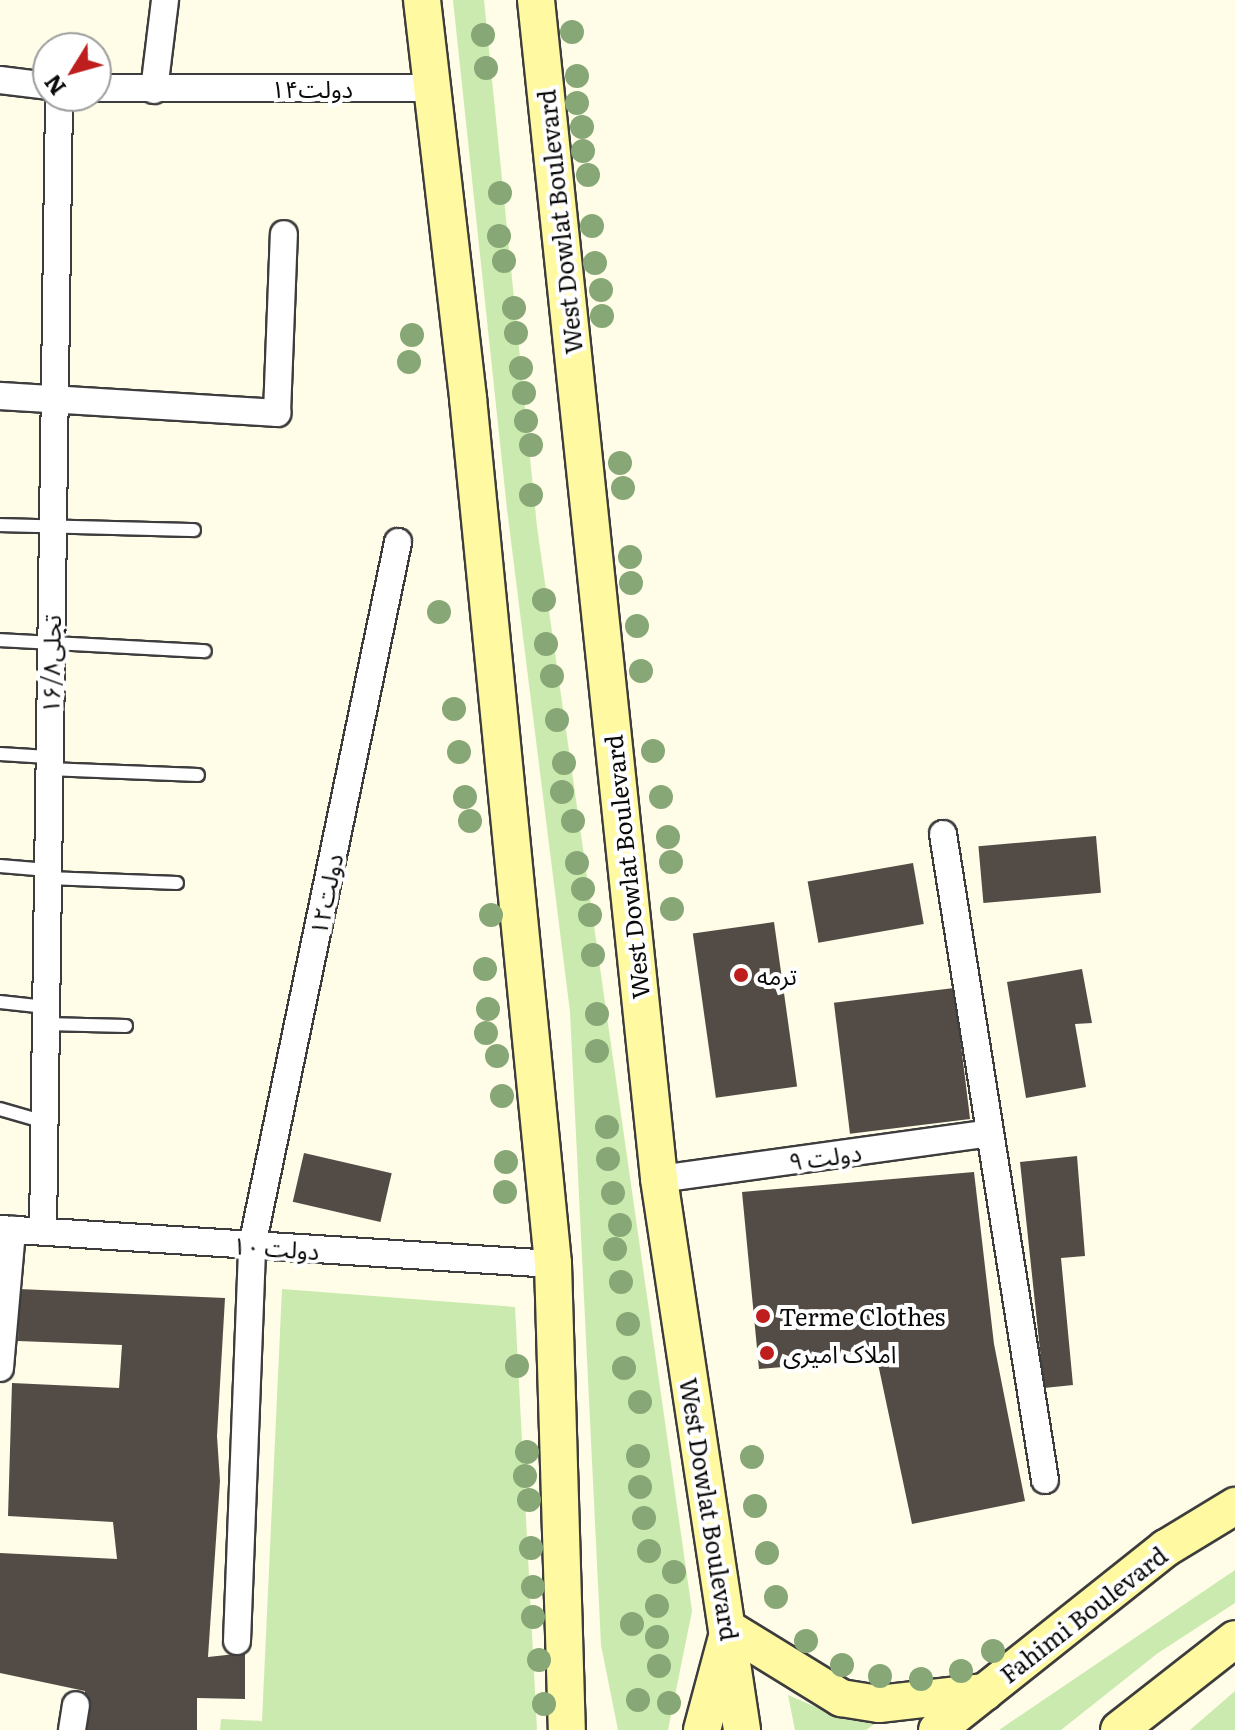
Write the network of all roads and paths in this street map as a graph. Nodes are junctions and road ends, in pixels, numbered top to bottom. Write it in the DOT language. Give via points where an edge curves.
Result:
graph roads {
  1 [pos="165,0"];
  2 [pos="422,0"];
  3 [pos="536,0"];
  4 [pos="0,80"];
  5 [pos="32,84"];
  6 [pos="428,88"];
  7 [pos="112,89"];
  8 [pos="154,90"];
  9 [pos="59,112"];
  10 [pos="284,234"];
  11 [pos="0,396"];
  12 [pos="54,401"];
  13 [pos="0,525"];
  14 [pos="53,527"];
  15 [pos="194,530"];
  16 [pos="398,542"];
  17 [pos="0,640"];
  18 [pos="51,643"];
  19 [pos="205,651"];
  20 [pos="0,754"];
  21 [pos="48,763"];
  22 [pos="198,775"];
  23 [pos="943,834"];
  24 [pos="0,866"];
  25 [pos="48,874"];
  26 [pos="177,883"];
  27 [pos="0,1002"];
  28 [pos="46,1016"];
  29 [pos="126,1026"];
  30 [pos="0,1109"];
  31 [pos="45,1122"];
  32 [pos="990,1133"];
  33 [pos="659,1179"];
  34 [pos="6,1229"];
  35 [pos="43,1231"];
  36 [pos="252,1246"];
  37 [pos="553,1264"];
  38 [pos="0,1368"];
  39 [pos="1045,1480"];
  40 [pos="1235,1506"];
  41 [pos="729,1629"];
  42 [pos="1235,1639"];
  43 [pos="237,1641"];
  44 [pos="567,1692"];
  45 [pos="985,1692"];
  46 [pos="567,1730"];
  47 [pos="588,1730"];
  48 [pos="702,1730"];
  49 [pos="742,1730"];
  50 [pos="937,1730"];
  51 [pos="1119,1730"];
  1 -- 8 [label="street"];
  2 -- 6 [label="main road"];
  3 -- 33 [label="main road, West Dowlat Boulevard"];
  4 -- 5 [label="street"];
  6 -- 8 [label="street, ۱۴دولت"];
  6 -- 37 [label="main road" via="468,398"];
  7 -- 8 [label="street, ۱۴دولت"];
  9 -- 12 [label="street, تجلی۱۶/۸"];
  10 -- 12 [label="street" via="277,413"];
  11 -- 12 [label="street"];
  12 -- 14 [label="street, تجلی۱۶/۸"];
  13 -- 14 [label="lane"];
  14 -- 15 [label="lane"];
  14 -- 18 [label="street, تجلی۱۶/۸"];
  16 -- 36 [label="street, ۱۲دولت"];
  17 -- 18 [label="lane"];
  18 -- 19 [label="lane"];
  18 -- 21 [label="street, تجلی۱۶/۸"];
  20 -- 21 [label="lane"];
  21 -- 22 [label="lane"];
  21 -- 25 [label="street, تجلی۱۶/۸"];
  23 -- 32 [label="street"];
  24 -- 25 [label="lane"];
  25 -- 26 [label="lane"];
  25 -- 28 [label="street, تجلی۱۶/۸"];
  27 -- 28 [label="lane"];
  28 -- 29 [label="lane"];
  28 -- 31 [label="street, تجلی۱۶/۸"];
  30 -- 31 [label="lane"];
  31 -- 35 [label="street, تجلی۱۶/۸"];
  32 -- 33 [label="street, ۹ دولت"];
  32 -- 39 [label="street"];
  33 -- 41 [label="main road, West Dowlat Boulevard"];
  34 -- 35 [label="street, ۱۰ دولت"];
  34 -- 38 [label="street"];
  35 -- 36 [label="street, ۱۰ دولت"];
  36 -- 37 [label="street, ۱۰ دولت"];
  36 -- 43 [label="street, ۱۲دولت"];
  37 -- 44 [label="main road"];
  40 -- 45 [label="main road, Fahimi Boulevard" via="1166,1548"];
  41 -- 45 [label="main road" via="841,1698 879,1704"];
  41 -- 48 [label="main road"];
  41 -- 49 [label="main road, West Dowlat Boulevard"];
  42 -- 51 [label="main road"];
  44 -- 46 [label="main road"];
  44 -- 47 [label="main road"];
  45 -- 50 [label="main road, Fahimi Boulevard"];
}
